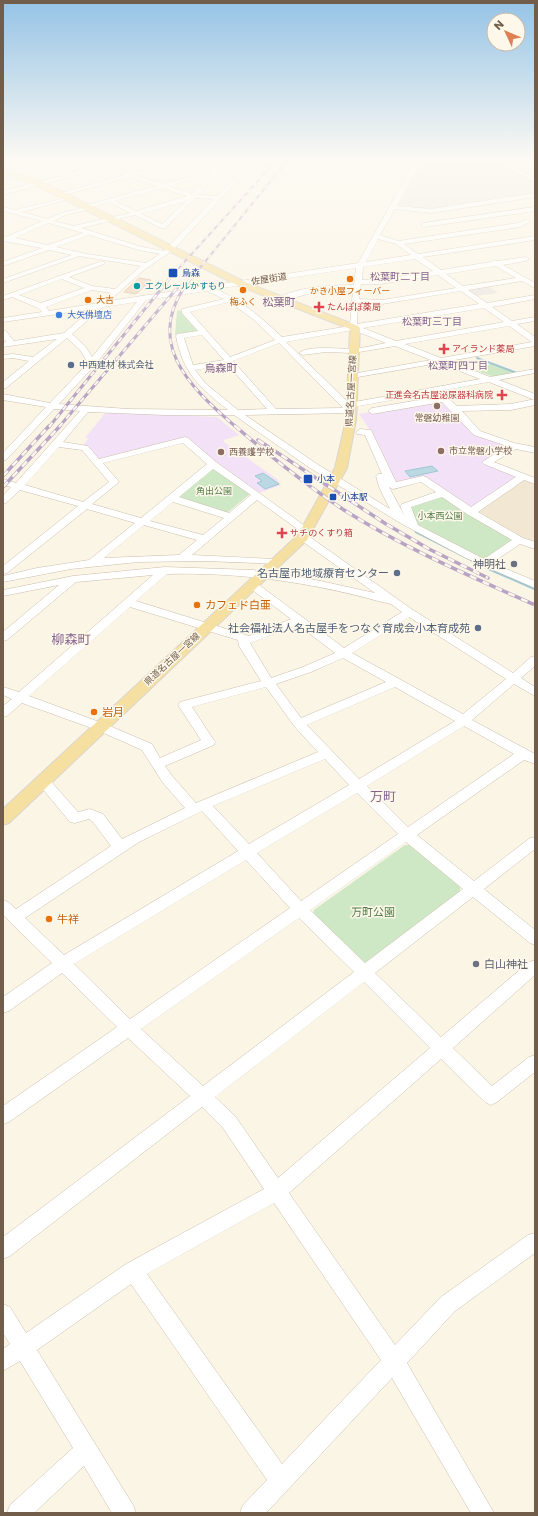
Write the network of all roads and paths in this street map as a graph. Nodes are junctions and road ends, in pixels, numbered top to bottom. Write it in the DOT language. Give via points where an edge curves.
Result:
graph roads {
  1 [pos="24,232"];
  2 [pos="84,232"];
  3 [pos="134,232"];
  4 [pos="185,232"];
  5 [pos="379,232"];
  6 [pos="421,232"];
  7 [pos="477,232"];
  8 [pos="88,233"];
  9 [pos="469,233"];
  10 [pos="377,236"];
  11 [pos="535,238"];
  12 [pos="417,240"];
  13 [pos="4,241"];
  14 [pos="398,244"];
  15 [pos="126,245"];
  16 [pos="47,249"];
  17 [pos="490,250"];
  18 [pos="168,251"];
  19 [pos="75,256"];
  20 [pos="96,257"];
  21 [pos="416,257"];
  22 [pos="526,259"];
  23 [pos="102,263"];
  24 [pos="3,264"];
  25 [pos="496,264"];
  26 [pos="360,266"];
  27 [pos="144,267"];
  28 [pos="438,273"];
  29 [pos="62,277"];
  30 [pos="528,280"];
  31 [pos="3,281"];
  32 [pos="242,284"];
  33 [pos="357,285"];
  34 [pos="535,286"];
  35 [pos="217,287"];
  36 [pos="91,288"];
  37 [pos="208,289"];
  38 [pos="461,289"];
  39 [pos="3,291"];
  40 [pos="116,291"];
  41 [pos="15,295"];
  42 [pos="535,297"];
  43 [pos="3,298"];
  44 [pos="143,299"];
  45 [pos="232,299"];
  46 [pos="282,299"];
  47 [pos="355,301"];
  48 [pos="101,305"];
  49 [pos="41,306"];
  50 [pos="486,306"];
  51 [pos="47,314"];
  52 [pos="3,320"];
  53 [pos="535,320"];
  54 [pos="511,324"];
  55 [pos="355,328"];
  56 [pos="203,332"];
  57 [pos="3,333"];
  58 [pos="66,335"];
  59 [pos="284,340"];
  60 [pos="535,340"];
  61 [pos="12,344"];
  62 [pos="395,344"];
  63 [pos="535,344"];
  64 [pos="3,345"];
  65 [pos="353,351"];
  66 [pos="303,353"];
  67 [pos="3,357"];
  68 [pos="35,360"];
  69 [pos="440,360"];
  70 [pos="229,361"];
  71 [pos="92,363"];
  72 [pos="190,368"];
  73 [pos="535,371"];
  74 [pos="352,376"];
  75 [pos="489,380"];
  76 [pos="3,386"];
  77 [pos="434,390"];
  78 [pos="3,397"];
  79 [pos="535,397"];
  80 [pos="443,399"];
  81 [pos="535,402"];
  82 [pos="52,406"];
  83 [pos="352,408"];
  84 [pos="86,409"];
  85 [pos="455,409"];
  86 [pos="274,412"];
  87 [pos="236,413"];
  88 [pos="360,432"];
  89 [pos="57,444"];
  90 [pos="516,445"];
  91 [pos="535,450"];
  92 [pos="4,455"];
  93 [pos="97,462"];
  94 [pos="213,464"];
  95 [pos="523,476"];
  96 [pos="335,480"];
  97 [pos="535,481"];
  98 [pos="3,482"];
  99 [pos="19,486"];
  100 [pos="384,487"];
  101 [pos="444,493"];
  102 [pos="257,495"];
  103 [pos="172,498"];
  104 [pos="3,501"];
  105 [pos="374,502"];
  106 [pos="85,505"];
  107 [pos="472,512"];
  108 [pos="231,517"];
  109 [pos="401,520"];
  110 [pos="143,522"];
  111 [pos="413,525"];
  112 [pos="305,534"];
  113 [pos="204,539"];
  114 [pos="519,540"];
  115 [pos="535,546"];
  116 [pos="181,557"];
  117 [pos="93,562"];
  118 [pos="274,562"];
  119 [pos="485,562"];
  120 [pos="5,567"];
  121 [pos="163,571"];
  122 [pos="3,579"];
  123 [pos="73,579"];
  124 [pos="256,579"];
  125 [pos="535,585"];
  126 [pos="3,593"];
  127 [pos="127,602"];
  128 [pos="395,602"];
  129 [pos="409,612"];
  130 [pos="299,620"];
  131 [pos="207,626"];
  132 [pos="3,638"];
  133 [pos="243,638"];
  134 [pos="343,653"];
  135 [pos="535,660"];
  136 [pos="512,679"];
  137 [pos="268,682"];
  138 [pos="395,683"];
  139 [pos="3,691"];
  140 [pos="535,692"];
  141 [pos="20,698"];
  142 [pos="3,713"];
  143 [pos="463,720"];
  144 [pos="299,724"];
  145 [pos="100,727"];
  146 [pos="327,754"];
  147 [pos="529,757"];
  148 [pos="157,764"];
  149 [pos="43,781"];
  150 [pos="358,786"];
  151 [pos="199,807"];
  152 [pos="3,819"];
  153 [pos="408,835"];
  154 [pos="535,842"];
  155 [pos="120,846"];
  156 [pos="247,852"];
  157 [pos="474,889"];
  158 [pos="300,909"];
  159 [pos="9,912"];
  160 [pos="535,939"];
  161 [pos="64,963"];
  162 [pos="535,966"];
  163 [pos="363,972"];
  164 [pos="3,1006"];
  165 [pos="129,1028"];
  166 [pos="441,1048"];
  167 [pos="535,1062"];
  168 [pos="202,1096"];
  169 [pos="3,1116"];
  170 [pos="276,1192"];
  171 [pos="535,1242"];
  172 [pos="3,1249"];
  173 [pos="133,1271"];
  174 [pos="3,1314"];
  175 [pos="24,1348"];
  176 [pos="3,1361"];
  177 [pos="394,1361"];
  178 [pos="86,1450"];
  179 [pos="281,1482"];
  180 [pos="479,1511"];
  181 [pos="18,1513"];
  182 [pos="125,1513"];
  183 [pos="251,1513"];
  1 -- 13 [label="street"];
  2 -- 8 [label="street"];
  3 -- 18 [label="main road"];
  4 -- 18 [label="street"];
  5 -- 10 [label="street"];
  6 -- 12 [label="street"];
  7 -- 9 [label="street"];
  8 -- 15 [label="street"];
  8 -- 16 [label="street"];
  9 -- 12 [label="street"];
  9 -- 17 [label="street"];
  10 -- 14 [label="street"];
  10 -- 26 [label="street"];
  11 -- 17 [label="street, 佐屋街道"];
  12 -- 14 [label="street"];
  13 -- 16 [label="street"];
  14 -- 21 [label="street"];
  15 -- 18 [label="street"];
  15 -- 20 [label="street"];
  16 -- 19 [label="street"];
  16 -- 24 [label="street"];
  17 -- 21 [label="street, 佐屋街道"];
  17 -- 25 [label="street"];
  18 -- 27 [label="street"];
  18 -- 32 [label="main road"];
  19 -- 20 [label="street"];
  19 -- 23 [label="street"];
  19 -- 31 [label="street"];
  20 -- 27 [label="street"];
  21 -- 26 [label="street, 佐屋街道"];
  21 -- 28 [label="street"];
  22 -- 25 [label="street"];
  23 -- 27 [label="street"];
  23 -- 29 [label="street"];
  25 -- 28 [label="street"];
  25 -- 30 [label="street"];
  26 -- 32 [label="street, 佐屋街道"];
  26 -- 33 [label="street"];
  27 -- 40 [label="street"];
  28 -- 33 [label="street"];
  28 -- 38 [label="street"];
  29 -- 36 [label="street"];
  29 -- 41 [label="street"];
  30 -- 34 [label="street"];
  30 -- 38 [label="street"];
  32 -- 35 [label="street, 佐屋街道"];
  32 -- 46 [label="main road"];
  33 -- 46 [label="street" via="304,291"];
  33 -- 47 [label="street"];
  35 -- 37 [label="street, 佐屋街道"];
  35 -- 59 [label="street" via="244,302"];
  36 -- 40 [label="street"];
  36 -- 49 [label="street"];
  37 -- 44 [label="street, 佐屋街道"];
  37 -- 45 [label="street"];
  38 -- 47 [label="street" via="382,302"];
  38 -- 50 [label="street"];
  39 -- 41 [label="street"];
  40 -- 48 [label="street"];
  41 -- 43 [label="street"];
  41 -- 49 [label="street"];
  42 -- 50 [label="street"];
  44 -- 48 [label="street, 佐屋街道"];
  44 -- 71 [label="street"];
  45 -- 56 [label="street" via="185,311"];
  45 -- 59 [label="street"];
  46 -- 55 [label="main road"];
  47 -- 55 [label="street"];
  48 -- 51 [label="street, 佐屋街道"];
  48 -- 58 [label="street"];
  49 -- 51 [label="street"];
  50 -- 54 [label="street"];
  50 -- 55 [label="street"];
  51 -- 52 [label="street, 佐屋街道"];
  53 -- 54 [label="street"];
  54 -- 60 [label="street"];
  54 -- 62 [label="street"];
  55 -- 59 [label="street"];
  55 -- 62 [label="street"];
  55 -- 65 [label="main road, 県道名古屋一宮線"];
  56 -- 70 [label="street"];
  56 -- 72 [label="street" via="180,336 183,353"];
  57 -- 61 [label="street"];
  58 -- 61 [label="street"];
  58 -- 68 [label="street"];
  58 -- 71 [label="street" via="83,349"];
  59 -- 66 [label="street"];
  59 -- 70 [label="street"];
  59 -- 83 [label="street"];
  61 -- 64 [label="street"];
  62 -- 65 [label="street"];
  62 -- 69 [label="street"];
  63 -- 69 [label="street"];
  65 -- 66 [label="street" via="326,350"];
  65 -- 74 [label="main road, 県道名古屋一宮線"];
  66 -- 83 [label="street"];
  67 -- 68 [label="street"];
  68 -- 76 [label="street"];
  69 -- 74 [label="street"];
  69 -- 75 [label="street"];
  70 -- 72 [label="street"];
  70 -- 86 [label="street"];
  71 -- 82 [label="street"];
  72 -- 87 [label="street" via="198,380"];
  73 -- 75 [label="street"];
  74 -- 83 [label="main road, 県道名古屋一宮線"];
  75 -- 77 [label="street"];
  75 -- 79 [label="street"];
  77 -- 80 [label="street"];
  77 -- 83 [label="street"];
  78 -- 82 [label="street"];
  80 -- 83 [label="street" via="361,413"];
  80 -- 85 [label="street"];
  81 -- 85 [label="street" via="511,407"];
  82 -- 84 [label="street"];
  82 -- 92 [label="street"];
  83 -- 86 [label="street"];
  83 -- 88 [label="street"];
  83 -- 96 [label="main road, 県道名古屋一宮線" via="341,468"];
  84 -- 87 [label="street"];
  84 -- 89 [label="street"];
  85 -- 90 [label="street" via="477,433"];
  86 -- 87 [label="street"];
  87 -- 96 [label="street"];
  88 -- 100 [label="street"];
  88 -- 101 [label="street" via="368,432 393,486 423,479"];
  89 -- 93 [label="street" via="85,448"];
  89 -- 99 [label="street"];
  90 -- 91 [label="street"];
  90 -- 95 [label="street" via="487,462"];
  93 -- 94 [label="street" via="185,440"];
  93 -- 106 [label="street" via="114,482"];
  94 -- 102 [label="street"];
  94 -- 103 [label="street"];
  95 -- 97 [label="street"];
  95 -- 107 [label="street"];
  96 -- 105 [label="street"];
  96 -- 112 [label="main road, 県道名古屋一宮線"];
  98 -- 99 [label="street"];
  99 -- 104 [label="street"];
  99 -- 106 [label="street"];
  100 -- 105 [label="street"];
  100 -- 109 [label="street"];
  101 -- 107 [label="street"];
  101 -- 111 [label="street" via="405,506"];
  102 -- 108 [label="street"];
  102 -- 112 [label="street"];
  103 -- 108 [label="street"];
  103 -- 110 [label="street"];
  105 -- 109 [label="street"];
  106 -- 110 [label="street"];
  106 -- 120 [label="street"];
  107 -- 114 [label="street"];
  108 -- 113 [label="street"];
  109 -- 111 [label="street"];
  110 -- 113 [label="street"];
  110 -- 117 [label="street"];
  111 -- 119 [label="street"];
  112 -- 118 [label="main road, 県道名古屋一宮線"];
  112 -- 128 [label="street"];
  113 -- 116 [label="street"];
  114 -- 115 [label="street"];
  114 -- 119 [label="street"];
  116 -- 117 [label="street"];
  116 -- 118 [label="street"];
  116 -- 121 [label="street"];
  117 -- 122 [label="street"];
  117 -- 123 [label="street"];
  118 -- 124 [label="main road, 県道名古屋一宮線"];
  119 -- 125 [label="street"];
  121 -- 123 [label="street"];
  121 -- 124 [label="street" via="217,571"];
  121 -- 127 [label="street"];
  123 -- 126 [label="street"];
  123 -- 132 [label="street"];
  124 -- 128 [label="street" via="339,587"];
  124 -- 130 [label="street"];
  124 -- 131 [label="main road, 県道名古屋一宮線"];
  127 -- 131 [label="street"];
  127 -- 141 [label="street"];
  128 -- 129 [label="street"];
  129 -- 134 [label="street"];
  129 -- 136 [label="street"];
  130 -- 133 [label="street" via="250,640"];
  130 -- 134 [label="street"];
  131 -- 133 [label="street"];
  131 -- 145 [label="main road, 県道名古屋一宮線"];
  133 -- 137 [label="street" via="245,646"];
  134 -- 137 [label="street"];
  134 -- 138 [label="street"];
  135 -- 136 [label="street"];
  136 -- 140 [label="street"];
  136 -- 143 [label="street"];
  137 -- 144 [label="street"];
  137 -- 148 [label="street" via="184,705 209,742"];
  138 -- 143 [label="street"];
  138 -- 144 [label="street"];
  139 -- 141 [label="street"];
  141 -- 142 [label="street"];
  141 -- 145 [label="street"];
  143 -- 147 [label="street"];
  143 -- 150 [label="street"];
  144 -- 146 [label="street"];
  145 -- 148 [label="street" via="147,747"];
  145 -- 149 [label="main road, 県道名古屋一宮線"];
  146 -- 150 [label="street"];
  146 -- 151 [label="street"];
  147 -- 153 [label="street"];
  148 -- 151 [label="street" via="168,780"];
  149 -- 152 [label="main road, 県道名古屋一宮線"];
  149 -- 155 [label="street" via="75,818 90,814 98,818"];
  150 -- 153 [label="street"];
  150 -- 156 [label="street"];
  151 -- 155 [label="street"];
  151 -- 156 [label="street"];
  153 -- 157 [label="street"];
  153 -- 158 [label="street"];
  154 -- 157 [label="street"];
  155 -- 159 [label="street"];
  156 -- 158 [label="street"];
  156 -- 161 [label="street"];
  157 -- 160 [label="street"];
  157 -- 163 [label="street"];
  158 -- 163 [label="street"];
  158 -- 165 [label="street"];
  159 -- 161 [label="street"];
  161 -- 164 [label="street"];
  161 -- 165 [label="street"];
  162 -- 166 [label="street"];
  163 -- 166 [label="street"];
  163 -- 168 [label="street"];
  165 -- 168 [label="street"];
  165 -- 169 [label="street"];
  166 -- 167 [label="street" via="491,1097"];
  166 -- 170 [label="street"];
  168 -- 170 [label="street" via="229,1122"];
  168 -- 172 [label="street"];
  170 -- 173 [label="street"];
  170 -- 177 [label="street"];
  171 -- 177 [label="street" via="448,1304"];
  173 -- 175 [label="street"];
  173 -- 179 [label="street"];
  174 -- 175 [label="street"];
  175 -- 176 [label="street"];
  175 -- 178 [label="street"];
  177 -- 179 [label="street"];
  177 -- 180 [label="street"];
  178 -- 181 [label="street"];
  178 -- 182 [label="street"];
  179 -- 183 [label="street"];
}
